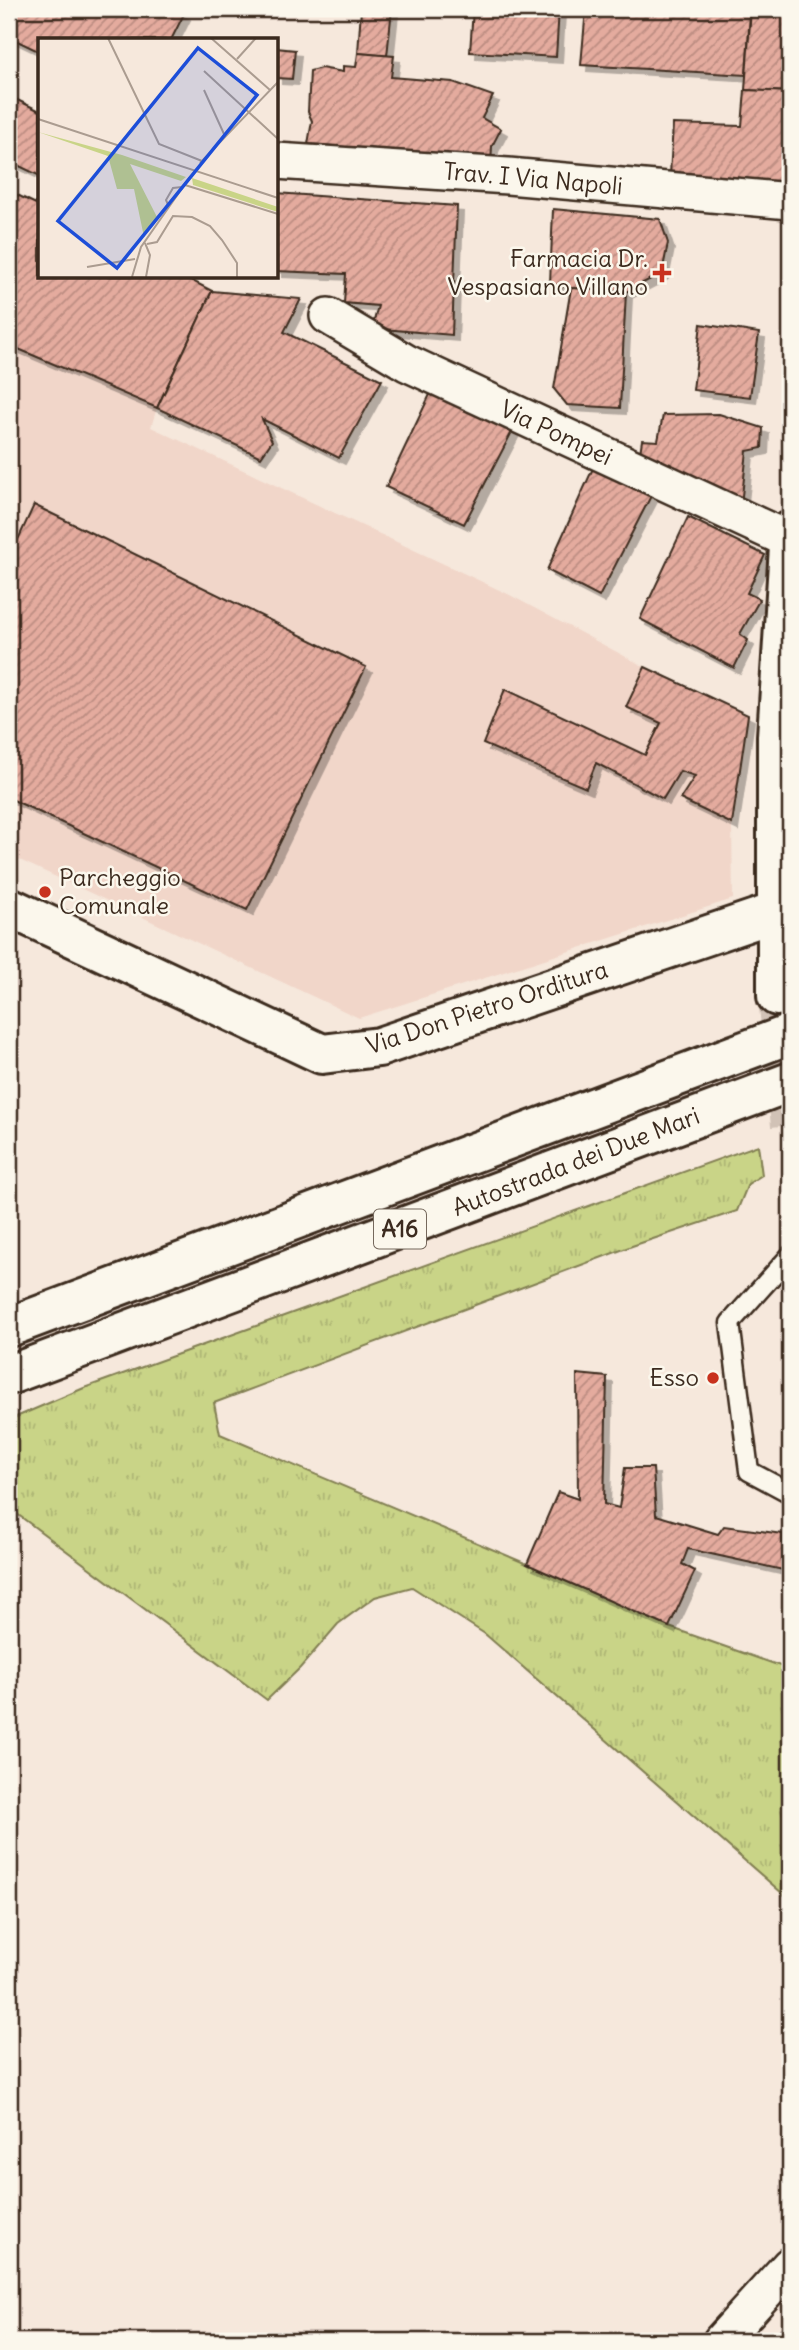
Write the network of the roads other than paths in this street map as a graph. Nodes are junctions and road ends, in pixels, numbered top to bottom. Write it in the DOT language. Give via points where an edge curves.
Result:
graph roads {
  1 [pos="278,161"];
  2 [pos="790,201"];
  3 [pos="327,316"];
  4 [pos="790,536"];
  5 [pos="9,907"];
  6 [pos="779,911"];
  7 [pos="777,996"];
  8 [pos="790,1034"];
  9 [pos="790,1082"];
  10 [pos="790,1256"];
  11 [pos="9,1327"];
  12 [pos="9,1375"];
  13 [pos="790,1493"];
  14 [pos="790,2265"];
  15 [pos="721,2341"];
  1 -- 2 [label="street, Trav. I Via Napoli"];
  3 -- 4 [label="street, Via Pompei" via="407,363"];
  4 -- 6 [label="main road" via="777,736"];
  5 -- 6 [label="main road, Via Don Pietro Orditura" via="322,1054 379,1048"];
  6 -- 7 [label="main road"];
  8 -- 11 [label="main road, Autostrada dei Due Mari / A16"];
  9 -- 12 [label="main road, Autostrada dei Due Mari / A16"];
  10 -- 13 [label="lane" via="730,1323 750,1471"];
  14 -- 15 [label="street"];
}
